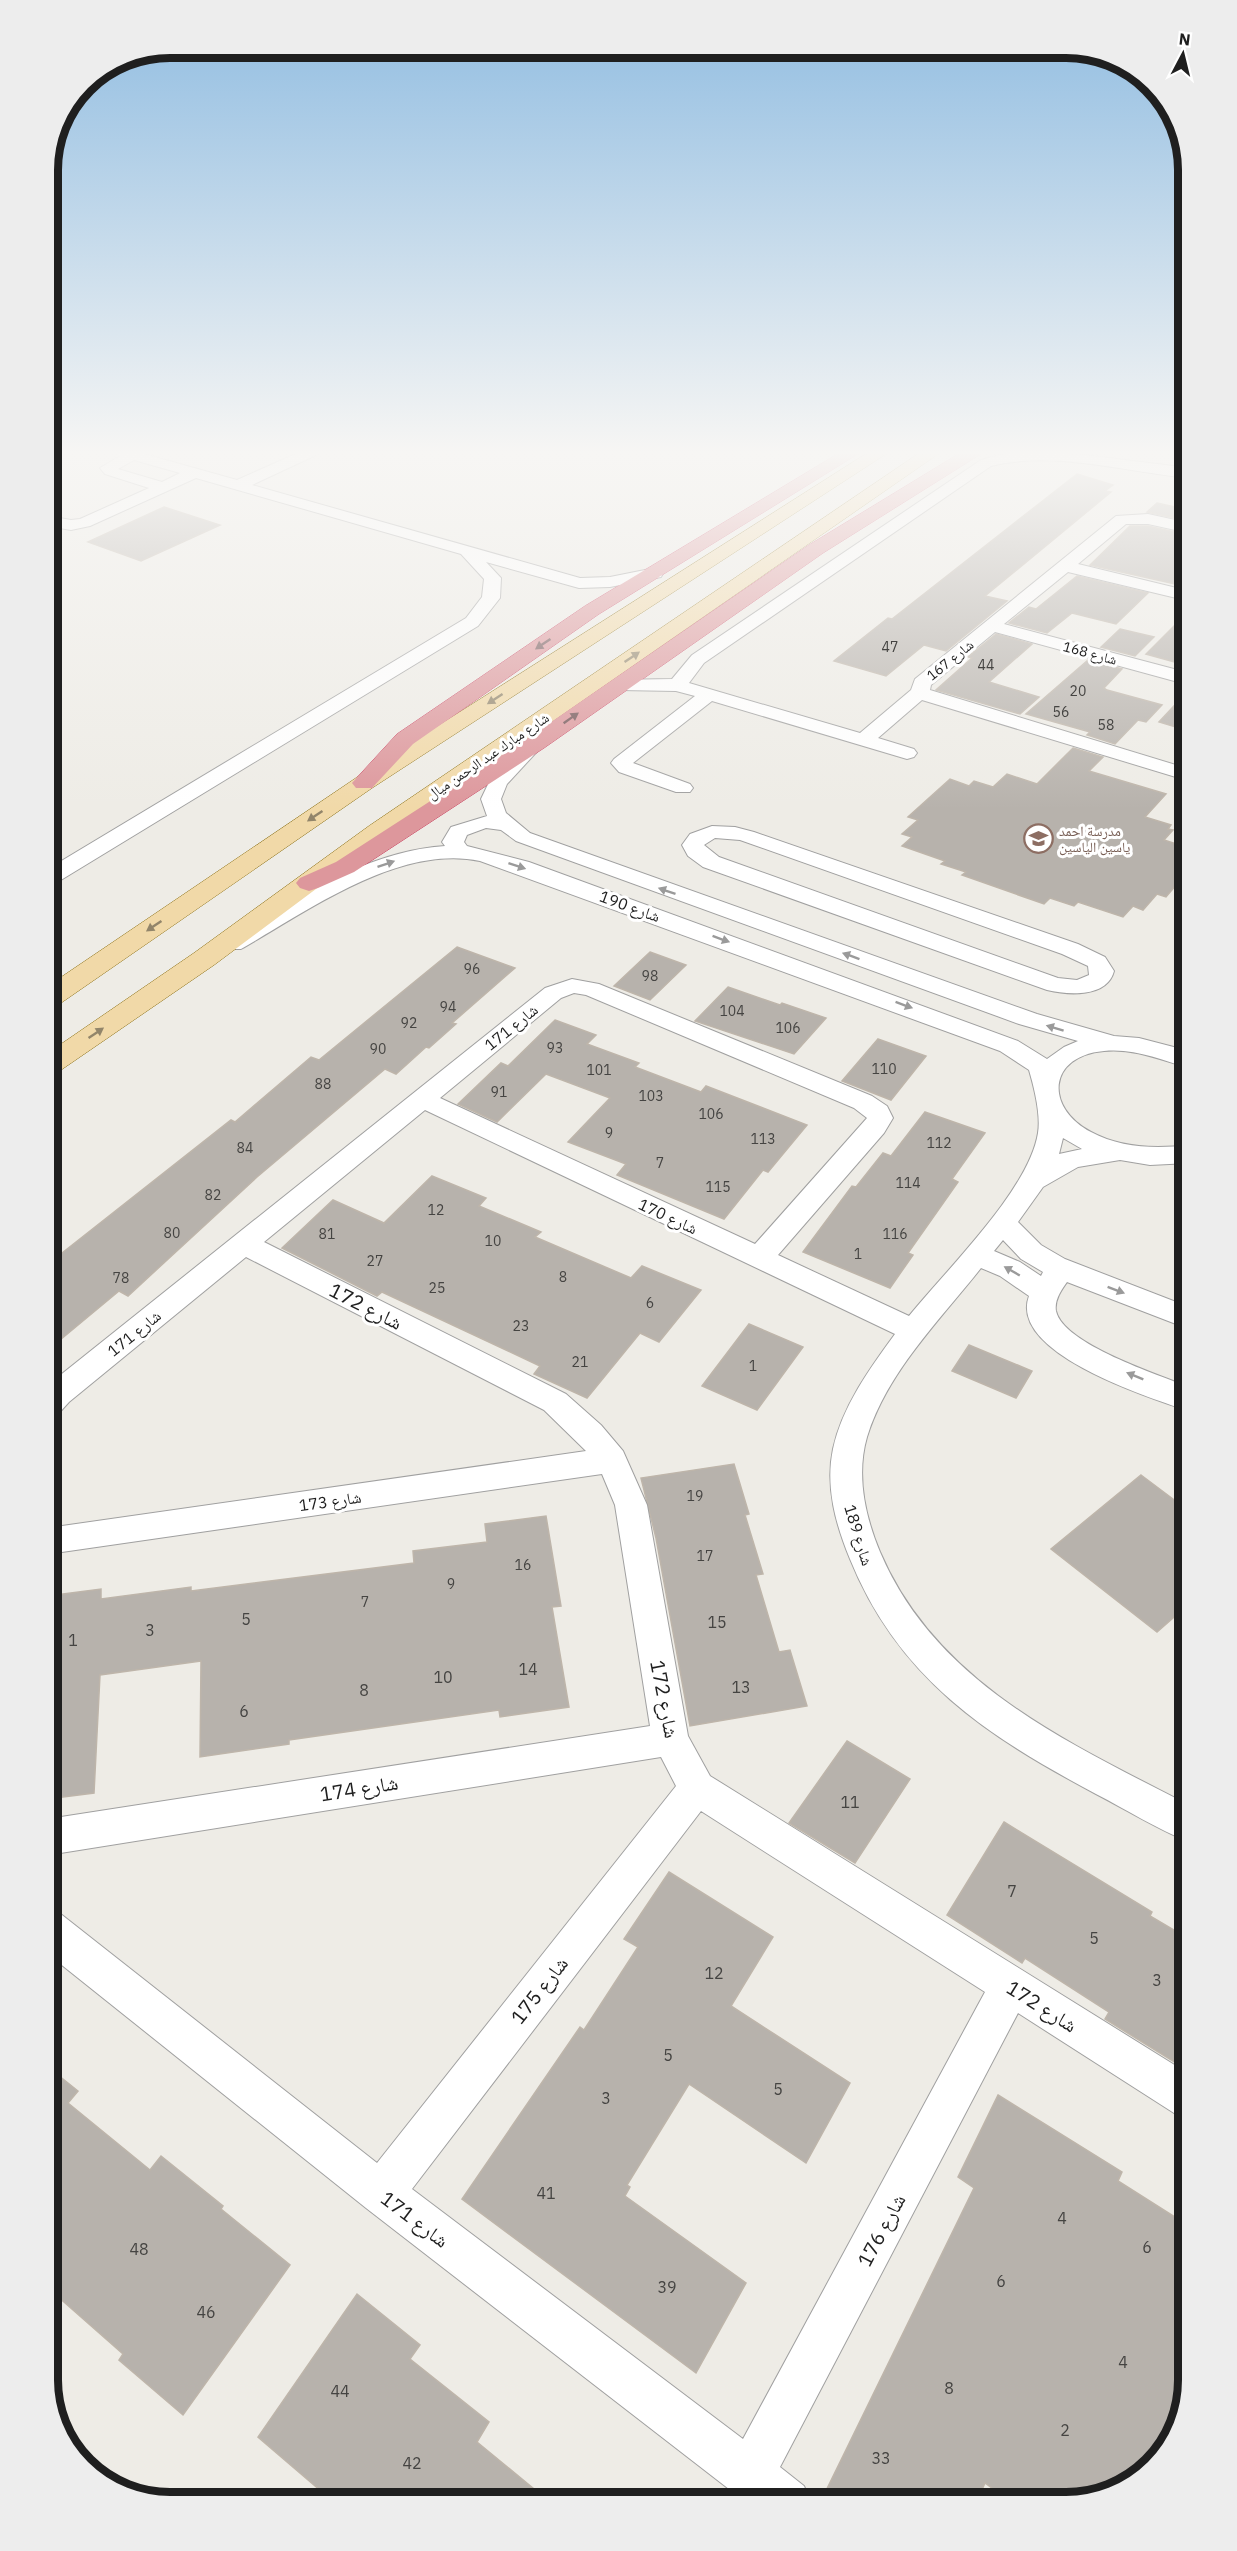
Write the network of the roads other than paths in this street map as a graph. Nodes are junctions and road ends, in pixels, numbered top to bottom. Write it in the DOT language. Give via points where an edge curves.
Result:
graph roads {
  1 [pos="486,571"];
  2 [pos="535,571"];
  3 [pos="658,571"];
  4 [pos="694,571"];
  5 [pos="758,571"];
  6 [pos="784,571"];
  7 [pos="827,571"];
  8 [pos="1060,571"];
  9 [pos="1087,571"];
  10 [pos="655,573"];
  11 [pos="579,583"];
  12 [pos="1178,593"];
  13 [pos="592,610"];
  14 [pos="991,626"];
  15 [pos="651,663"];
  16 [pos="1178,676"];
  17 [pos="620,684"];
  18 [pos="677,685"];
  19 [pos="920,692"];
  20 [pos="708,695"];
  21 [pos="864,740"];
  22 [pos="536,742"];
  23 [pos="908,753"];
  24 [pos="1178,772"];
  25 [pos="364,783"];
  26 [pos="683,788"];
  27 [pos="504,824"];
  28 [pos="461,852"];
  29 [pos="59,872"];
  30 [pos="309,883"];
  31 [pos="805,896"];
  32 [pos="775,928"];
  33 [pos="909,933"];
  34 [pos="204,959"];
  35 [pos="885,968"];
  36 [pos="59,992"];
  37 [pos="1111,1043"];
  38 [pos="1178,1047"];
  39 [pos="1164,1050"];
  40 [pos="1178,1056"];
  41 [pos="59,1059"];
  42 [pos="1045,1083"];
  43 [pos="422,1100"];
  44 [pos="1051,1111"];
  45 [pos="1116,1152"];
  46 [pos="1178,1156"];
  47 [pos="1035,1180"];
  48 [pos="1002,1222"];
  49 [pos="244,1244"];
  50 [pos="976,1255"];
  51 [pos="758,1259"];
  52 [pos="1054,1281"];
  53 [pos="1178,1315"];
  54 [pos="915,1331"];
  55 [pos="58,1394"];
  56 [pos="1178,1394"];
  57 [pos="612,1460"];
  58 [pos="58,1540"];
  59 [pos="670,1738"];
  60 [pos="697,1788"];
  61 [pos="1178,1818"];
  62 [pos="58,1835"];
  63 [pos="58,1937"];
  64 [pos="1010,1986"];
  65 [pos="1178,2091"];
  66 [pos="381,2193"];
  67 [pos="751,2473"];
  68 [pos="774,2492"];
  1 -- 29 [label="street" via="493,578 491,598 472,622"];
  2 -- 11 [label="street"];
  3 -- 10 [label="highway"];
  4 -- 25 [label="main road, one-way"];
  30 -- 5 [label="main road, شارع مبارك عبد الرحمن ميال, one-way" via="388,824"];
  6 -- 15 [label="highway"];
  7 -- 18 [label="street" via="698,659"];
  8 -- 14 [label="street, شارع 167"];
  9 -- 12 [label="street"];
  10 -- 11 [label="street" via="610,582"];
  10 -- 13 [label="highway"];
  11 -- 13 [label="street" via="592,601"];
  13 -- 25 [label="highway, one-way" via="405,739"];
  14 -- 16 [label="street, شارع 168"];
  14 -- 19 [label="street, شارع 167" via="922,683"];
  15 -- 17 [label="highway"];
  15 -- 18 [label="street"];
  17 -- 18 [label="street"];
  22 -- 17 [label="highway, one-way"];
  18 -- 20 [label="street"];
  19 -- 21 [label="street"];
  19 -- 24 [label="street, شارع 167"];
  20 -- 21 [label="street"];
  20 -- 26 [label="street" via="621,763"];
  21 -- 23 [label="street"];
  22 -- 27 [label="street" via="493,790 492,808"];
  22 -- 30 [label="highway" via="345,867"];
  25 -- 36 [label="main road, one-way"];
  27 -- 28 [label="street" via="484,822 458,831 453,842"];
  32 -- 27 [label="street, شارع 190, one-way" via="547,848"];
  34 -- 28 [label="street, شارع 190, one-way" via="373,869 406,858"];
  28 -- 42 [label="street, شارع 190, one-way" via="521,867 998,1041 1040,1066"];
  30 -- 34 [label="main road, شارع مبارك عبد الرحمن ميال"];
  31 -- 32 [label="street" via="812,905 812,920"];
  31 -- 33 [label="street"];
  31 -- 33 [label="street" via="711,862 693,844 712,832 747,836 1070,949 1097,963 1102,971 1100,979 1090,985 1067,988"];
  35 -- 32 [label="street, شارع 190, one-way"];
  33 -- 35 [label="street" via="893,934 879,945"];
  41 -- 34 [label="main road, شارع مبارك عبد الرحمن ميال, one-way"];
  37 -- 35 [label="street, شارع 190, one-way" via="1028,1019"];
  37 -- 39 [label="street"];
  37 -- 42 [label="street" via="1066,1055 1052,1068"];
  38 -- 39 [label="street"];
  39 -- 40 [label="street"];
  42 -- 44 [label="street, شارع 190"];
  43 -- 49 [label="street, شارع 171"];
  43 -- 51 [label="street, شارع 170"];
  43 -- 51 [label="street, شارع 171" via="553,993 572,986 591,989 871,1107 880,1118 875,1127"];
  44 -- 45 [label="street" via="1066,1128"];
  44 -- 47 [label="street, شارع 189" via="1054,1131"];
  45 -- 46 [label="street" via="1145,1158"];
  45 -- 47 [label="street, شارع 189" via="1071,1159"];
  47 -- 48 [label="street, شارع 189"];
  48 -- 50 [label="street, شارع 189"];
  48 -- 52 [label="street"];
  49 -- 55 [label="street, شارع 171"];
  49 -- 57 [label="street, شارع 172" via="555,1402"];
  52 -- 50 [label="street, one-way"];
  50 -- 54 [label="street, شارع 189"];
  51 -- 54 [label="street, شارع 170"];
  52 -- 53 [label="street, one-way"];
  56 -- 52 [label="street, one-way" via="1084,1355 1063,1341 1048,1326 1041,1311"];
  54 -- 61 [label="street, شارع 189" via="863,1406 846,1462 846,1496 865,1564 903,1628 929,1661 959,1688 1009,1726"];
  57 -- 58 [label="street, شارع 173"];
  57 -- 59 [label="street, شارع 172" via="631,1504"];
  59 -- 60 [label="street, شارع 172"];
  59 -- 62 [label="street, شارع 174"];
  60 -- 64 [label="street, شارع 172"];
  60 -- 66 [label="street, شارع 175"];
  63 -- 66 [label="street, شارع 171"];
  64 -- 65 [label="street, شارع 172"];
  64 -- 67 [label="street, شارع 176"];
  66 -- 67 [label="street, شارع 171"];
  67 -- 68 [label="street, شارع 171"];
}
